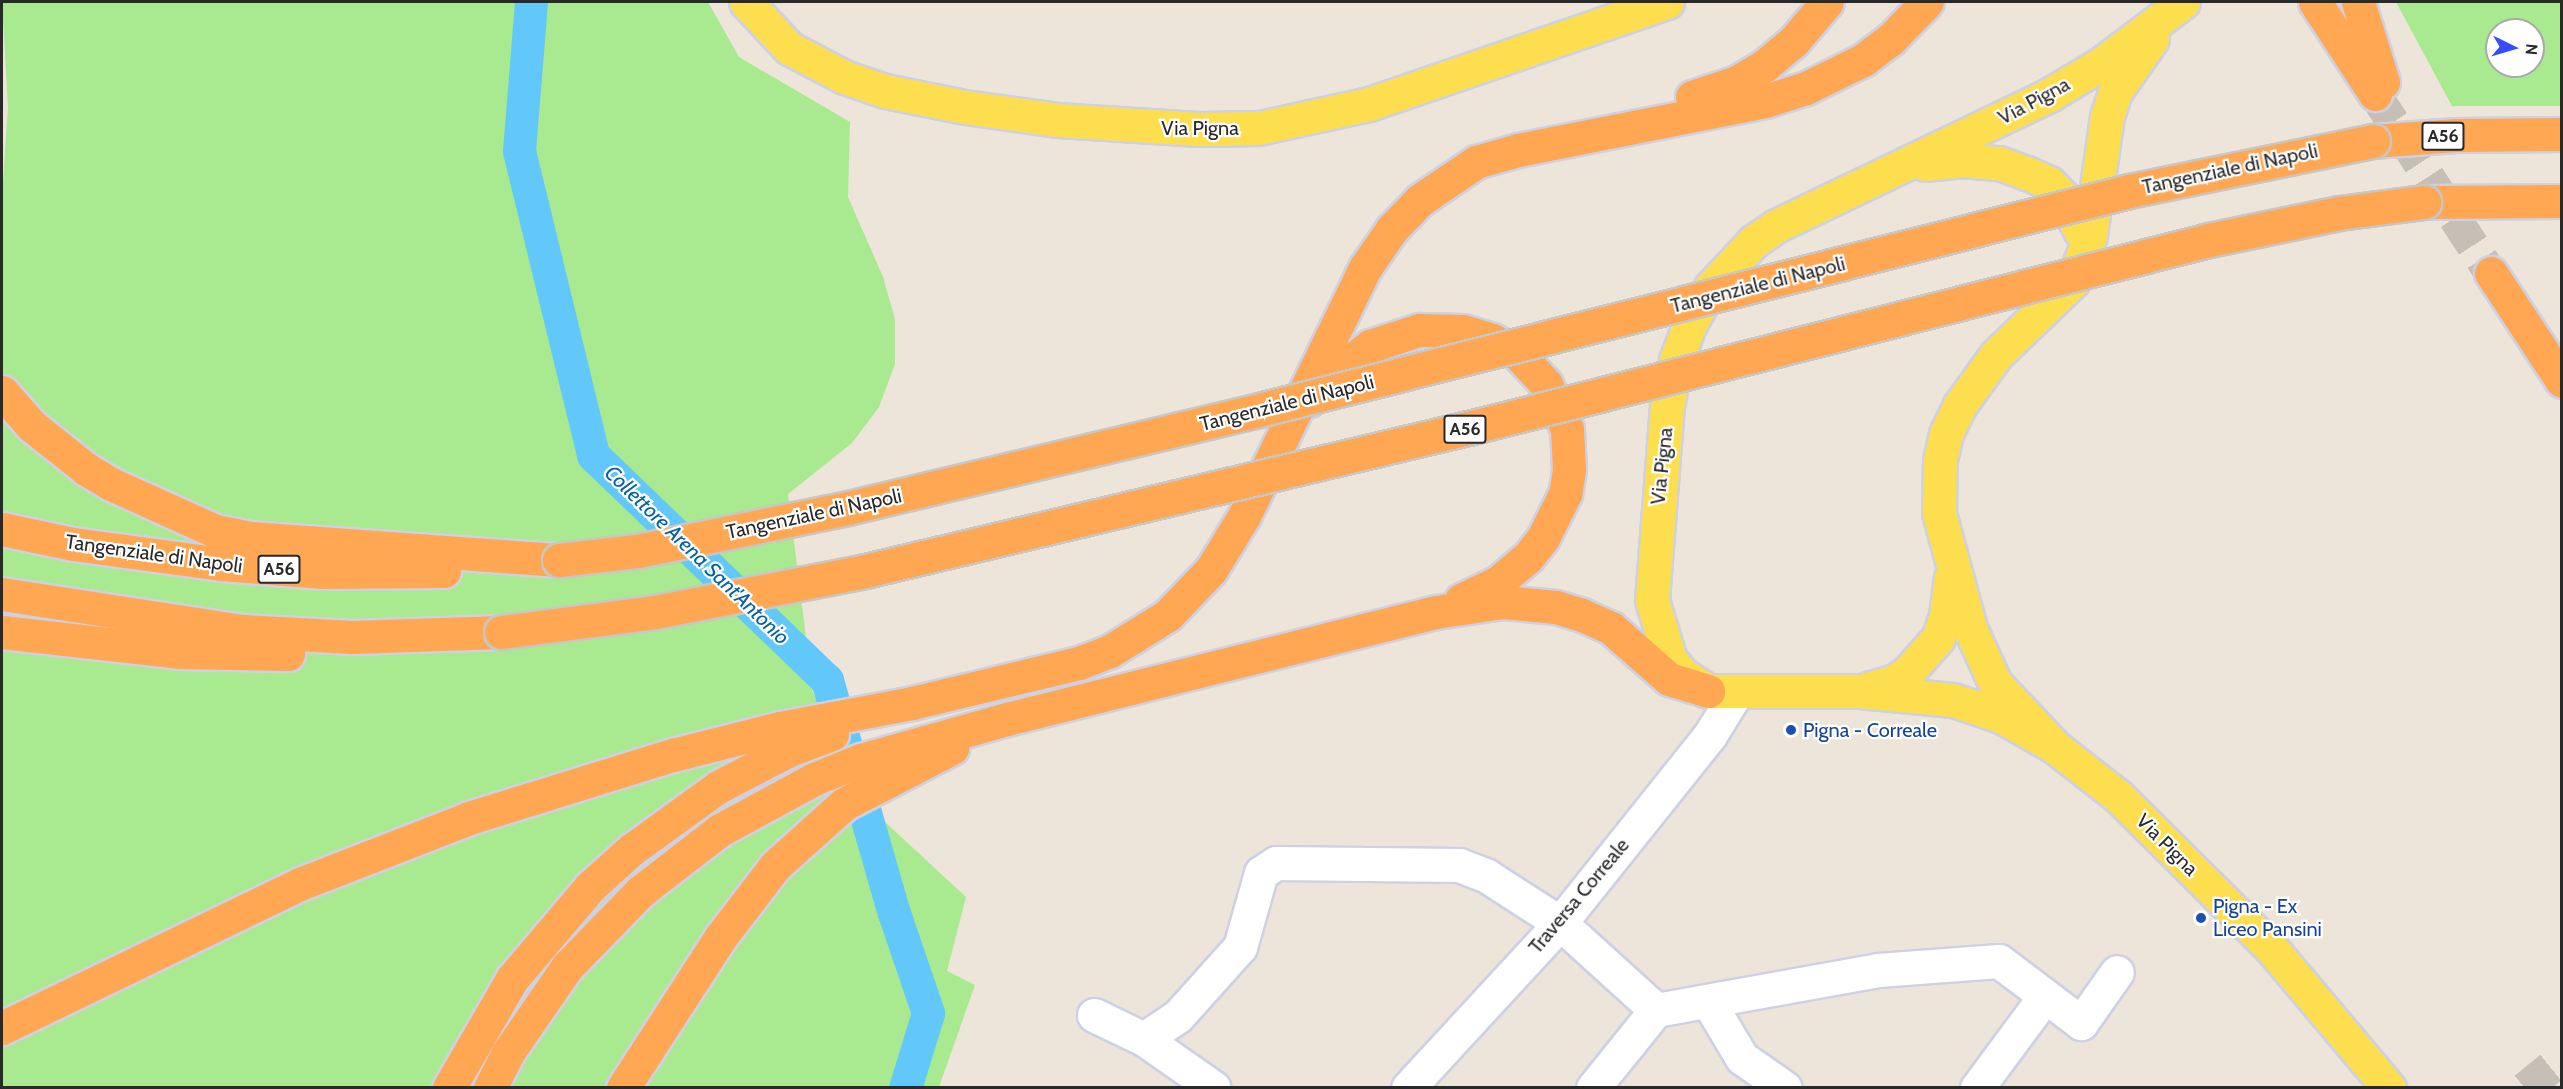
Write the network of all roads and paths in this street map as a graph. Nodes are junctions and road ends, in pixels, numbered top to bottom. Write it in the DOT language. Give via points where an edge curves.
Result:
graph roads {
  1 [pos="746,2"];
  2 [pos="1667,2"];
  3 [pos="1827,2"];
  4 [pos="1927,2"];
  5 [pos="2315,2"];
  6 [pos="2358,2"];
  7 [pos="2178,6"];
  8 [pos="2562,134"];
  9 [pos="1569,139"];
  10 [pos="1886,175"];
  11 [pos="2562,201"];
  12 [pos="2083,259"];
  13 [pos="2492,273"];
  14 [pos="2562,381"];
  15 [pos="2,392"];
  16 [pos="1281,437"];
  17 [pos="2,529"];
  18 [pos="559,560"];
  19 [pos="1952,563"];
  20 [pos="2,594"];
  21 [pos="1436,612"];
  22 [pos="2,632"];
  23 [pos="501,632"];
  24 [pos="1859,691"];
  25 [pos="1722,692"];
  26 [pos="912,703"];
  27 [pos="1007,719"];
  28 [pos="2055,747"];
  29 [pos="1560,923"];
  30 [pos="2117,972"];
  31 [pos="2045,996"];
  32 [pos="1708,1001"];
  33 [pos="1656,1010"];
  34 [pos="1094,1015"];
  35 [pos="2,1028"];
  36 [pos="1144,1039"];
  37 [pos="449,1088"];
  38 [pos="490,1088"];
  39 [pos="623,1088"];
  40 [pos="1214,1088"];
  41 [pos="1408,1088"];
  42 [pos="1593,1088"];
  43 [pos="1785,1088"];
  44 [pos="1977,1088"];
  45 [pos="2389,1088"];
  1 -- 2 [label="main road, Via Pigna" via="789,48 844,78 885,91 1057,120 1199,129 1259,128 1369,104"];
  3 -- 9 [label="highway" via="1793,42 1737,82"];
  4 -- 9 [label="highway" via="1890,40 1863,60 1806,88 1765,101"];
  5 -- 6 [label="highway" via="2380,90"];
  7 -- 10 [label="main road, Via Pigna" via="2101,64 2049,95"];
  7 -- 12 [label="main road, Via Pigna" via="2115,92"];
  8 -- 18 [label="highway, Tangenziale di Napoli / A56, bridge" via="2373,141 2129,191 1278,405 848,508 638,551"];
  9 -- 16 [label="highway" via="1476,162 1420,200 1392,229 1365,268"];
  10 -- 12 [label="main road, Via Pigna" via="1932,162 1961,160 1999,163 2027,173 2049,183 2063,197 2075,216"];
  10 -- 25 [label="main road, Via Pigna" via="1776,226 1754,241 1710,288 1676,360 1667,406 1652,600 1670,659 1682,674"];
  11 -- 23 [label="highway, A56, bridge" via="2424,202 2339,213 2219,237 1462,430 865,571 644,614"];
  12 -- 19 [label="main road, Via Pigna" via="2060,297 1984,370 1946,434 1938,487 1939,513"];
  13 -- 14 [label="highway"];
  15 -- 18 [label="highway" via="32,426 86,469 214,531 250,538"];
  16 -- 21 [label="highway, bridge" via="1325,381 1370,346 1395,335 1439,329 1492,340 1532,366 1560,407 1567,429 1569,470 1565,494 1544,538 1528,557 1498,582"];
  16 -- 26 [label="highway" via="1226,549 1192,593 1168,615 1110,651 1079,663"];
  17 -- 18 [label="highway, Tangenziale di Napoli / A56" via="73,544 221,564 323,572 443,571"];
  19 -- 24 [label="main road, Via Pigna" via="1947,616 1938,638 1895,681"];
  19 -- 28 [label="main road, Via Pigna" via="1970,628 1995,683"];
  20 -- 23 [label="highway, A56" via="242,631 352,637"];
  21 -- 25 [label="highway" via="1503,602 1565,610 1611,628 1669,679"];
  21 -- 27 [label="highway"];
  22 -- 23 [label="highway" via="179,652 297,654 404,646"];
  24 -- 25 [label="main road, Via Pigna"];
  24 -- 28 [label="main road, Via Pigna" via="1962,702 2001,716"];
  25 -- 29 [label="street, Traversa Correale" via="1710,735"];
  26 -- 35 [label="highway" via="780,728 673,755 469,818 300,884"];
  26 -- 37 [label="highway" via="751,768 631,850 590,887 512,979"];
  27 -- 38 [label="highway" via="861,760 814,779 720,830 641,891 567,968 507,1054"];
  27 -- 39 [label="highway" via="844,804 811,831 746,900"];
  28 -- 45 [label="main road, Via Pigna" via="2119,797 2272,949"];
  29 -- 33 [label="street"];
  29 -- 36 [label="street" via="1487,876 1459,865 1276,863 1261,873 1240,947 1178,1016"];
  29 -- 41 [label="street, Traversa Correale"];
  30 -- 31 [label="street" via="2081,1023"];
  31 -- 32 [label="street" via="1999,962 1878,970"];
  31 -- 44 [label="street"];
  32 -- 33 [label="street"];
  32 -- 43 [label="street" via="1742,1058"];
  33 -- 42 [label="street"];
  34 -- 36 [label="street"];
  36 -- 40 [label="street"];
}
